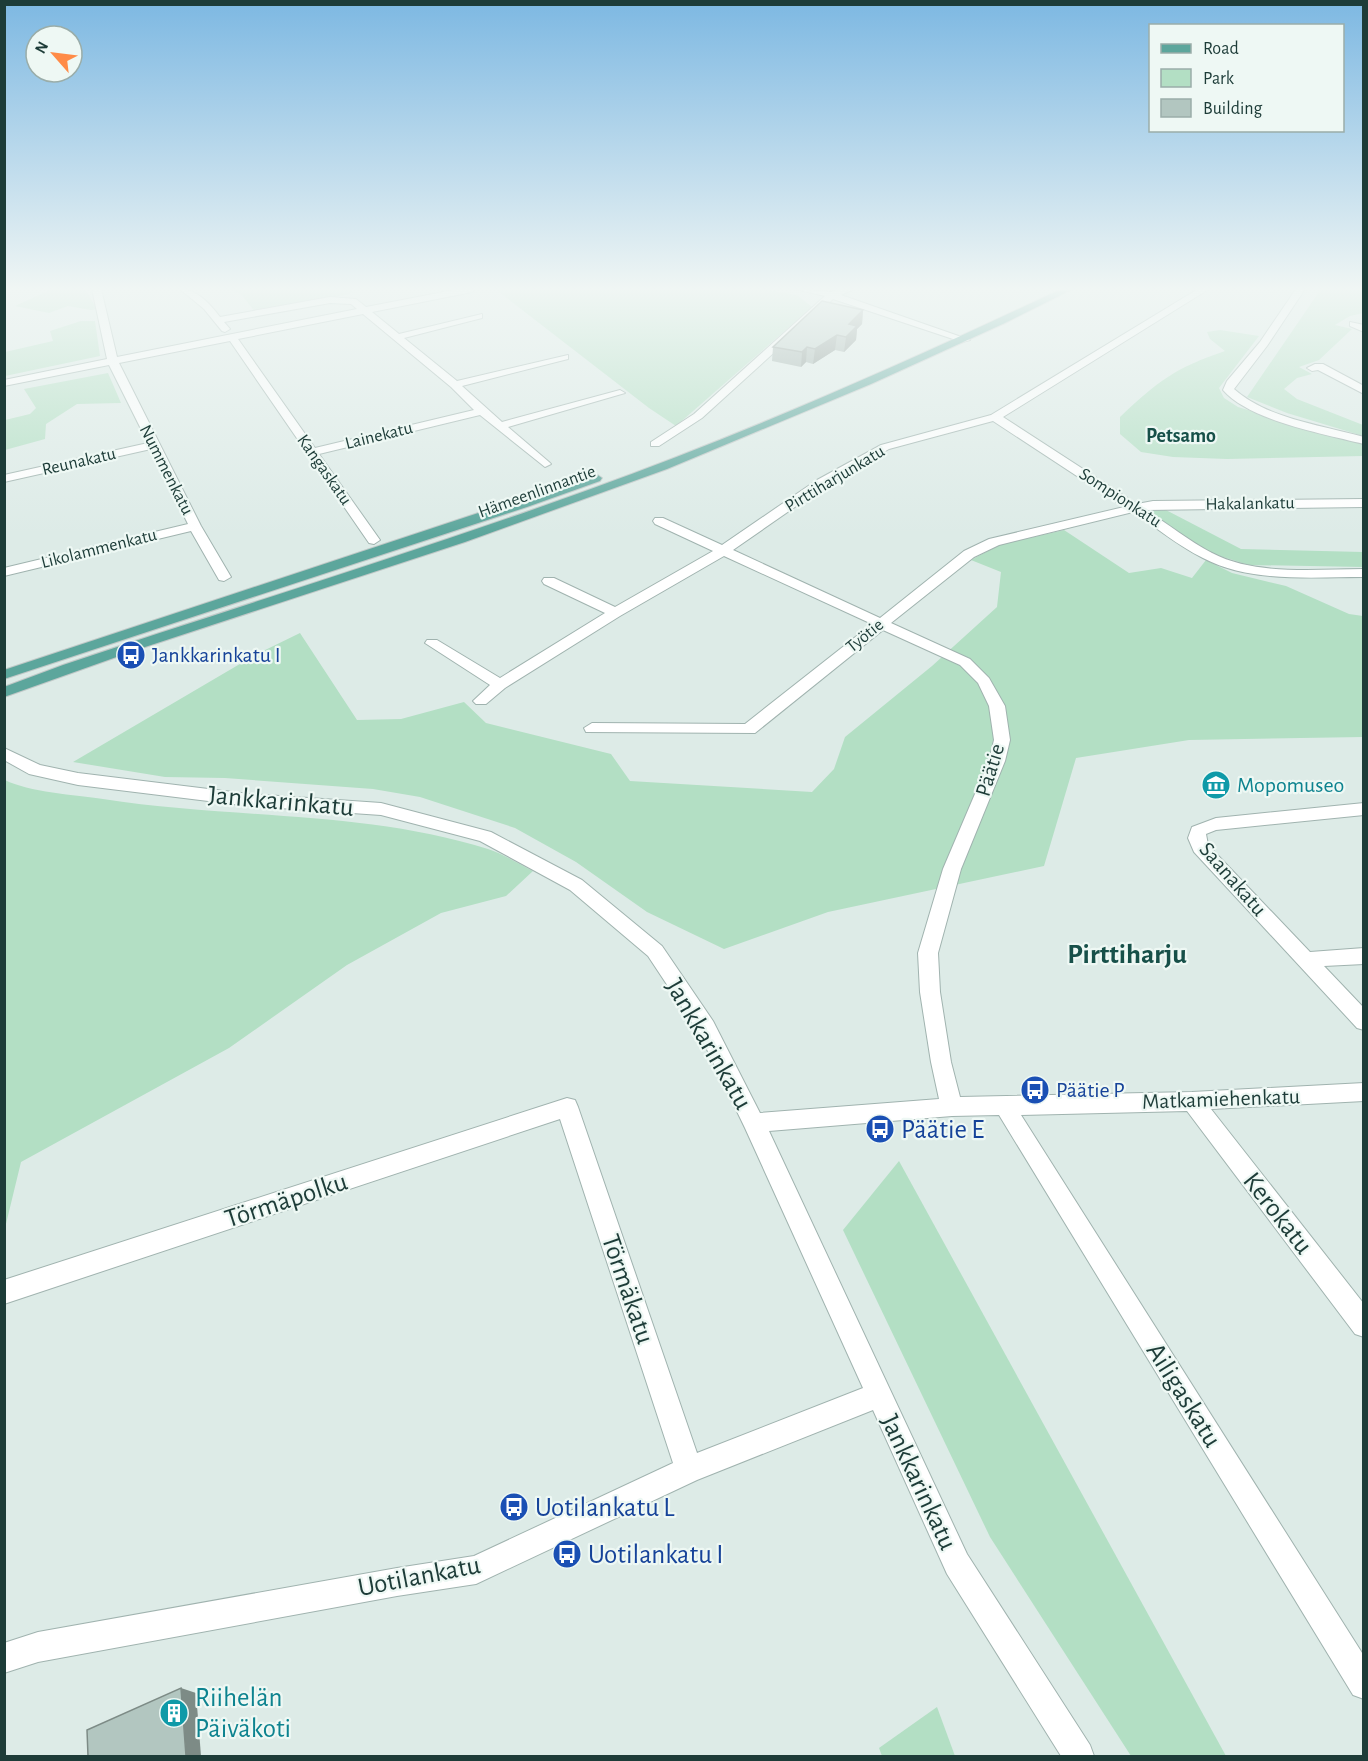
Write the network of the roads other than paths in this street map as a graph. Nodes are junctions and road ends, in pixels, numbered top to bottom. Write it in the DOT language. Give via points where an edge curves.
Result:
graph roads {
  1 [pos="65,371"];
  2 [pos="117,371"];
  3 [pos="255,371"];
  4 [pos="439,371"];
  5 [pos="509,371"];
  6 [pos="748,371"];
  7 [pos="868,371"];
  8 [pos="893,371"];
  9 [pos="1070,371"];
  10 [pos="1241,371"];
  11 [pos="1328,371"];
  12 [pos="4,383"];
  13 [pos="455,385"];
  14 [pos="1364,391"];
  15 [pos="620,393"];
  16 [pos="482,411"];
  17 [pos="995,417"];
  18 [pos="739,422"];
  19 [pos="501,426"];
  20 [pos="1364,441"];
  21 [pos="153,445"];
  22 [pos="674,448"];
  23 [pos="654,450"];
  24 [pos="312,452"];
  25 [pos="545,464"];
  26 [pos="631,465"];
  27 [pos="4,479"];
  28 [pos="1364,503"];
  29 [pos="1136,507"];
  30 [pos="659,521"];
  31 [pos="195,526"];
  32 [pos="374,540"];
  33 [pos="723,550"];
  34 [pos="4,572"];
  35 [pos="1364,573"];
  36 [pos="224,577"];
  37 [pos="549,580"];
  38 [pos="615,613"];
  39 [pos="882,623"];
  40 [pos="432,643"];
  41 [pos="4,675"];
  42 [pos="500,685"];
  43 [pos="4,692"];
  44 [pos="481,701"];
  45 [pos="592,728"];
  46 [pos="4,753"];
  47 [pos="1364,809"];
  48 [pos="1364,956"];
  49 [pos="1307,960"];
  50 [pos="1364,1022"];
  51 [pos="1364,1092"];
  52 [pos="1192,1101"];
  53 [pos="1006,1106"];
  54 [pos="567,1107"];
  55 [pos="952,1107"];
  56 [pos="754,1123"];
  57 [pos="4,1292"];
  58 [pos="1364,1325"];
  59 [pos="878,1395"];
  60 [pos="689,1470"];
  61 [pos="4,1658"];
  62 [pos="1364,1684"];
  63 [pos="1079,1756"];
  1 -- 12 [label="street"];
  2 -- 21 [label="street, Nummenkatu"];
  3 -- 24 [label="street, Kangaskatu"];
  4 -- 13 [label="street"];
  5 -- 13 [label="street"];
  6 -- 23 [label="street"];
  7 -- 18 [label="main road"];
  8 -- 43 [label="main road, Hämeenlinnantie" via="786,417 536,513 104,655"];
  9 -- 17 [label="street, Pirttiharjunkatu"];
  10 -- 20 [label="street" via="1228,390 1236,399"];
  11 -- 14 [label="street"];
  13 -- 16 [label="street"];
  15 -- 19 [label="street"];
  16 -- 19 [label="street"];
  16 -- 24 [label="street, Lainekatu"];
  17 -- 29 [label="street, Sompionkatu"];
  17 -- 33 [label="street, Pirttiharjunkatu" via="885,447 821,483"];
  19 -- 25 [label="street"];
  21 -- 27 [label="street, Reunakatu"];
  21 -- 31 [label="street, Nummenkatu"];
  22 -- 23 [label="main road"];
  24 -- 32 [label="street, Kangaskatu"];
  26 -- 41 [label="main road, Hämeenlinnantie" via="517,507"];
  28 -- 29 [label="street, Hakalankatu"];
  29 -- 35 [label="street, Sompionkatu" via="1224,563 1248,568"];
  29 -- 39 [label="street, Työtie" via="994,542 969,554"];
  30 -- 33 [label="street, Päätie"];
  31 -- 34 [label="street, Likolammenkatu"];
  31 -- 36 [label="street, Nummenkatu"];
  33 -- 38 [label="street, Pirttiharjunkatu"];
  33 -- 39 [label="street, Päätie"];
  37 -- 38 [label="street"];
  38 -- 42 [label="street, Pirttiharjunkatu"];
  39 -- 45 [label="street, Työtie" via="749,729"];
  39 -- 55 [label="street, Päätie" via="965,662 984,681 997,706 1002,740 952,869 928,953 930,992"];
  40 -- 42 [label="street"];
  42 -- 44 [label="street, Pirttiharjunkatu"];
  46 -- 56 [label="street, Jankkarinkatu" via="35,770 78,779 249,800 381,809 485,836 576,885 655,951 706,1027"];
  47 -- 49 [label="street, Saanakatu" via="1216,824 1198,831 1200,848"];
  48 -- 49 [label="street"];
  49 -- 50 [label="street, Saanakatu"];
  51 -- 52 [label="street, Matkamiehenkatu"];
  52 -- 53 [label="street, Matkamiehenkatu"];
  52 -- 58 [label="street, Kerokatu"];
  53 -- 55 [label="street, Matkamiehenkatu"];
  53 -- 62 [label="street, Ailigaskatu"];
  54 -- 57 [label="street, Törmäpolku"];
  54 -- 60 [label="street, Törmäkatu"];
  55 -- 56 [label="street, Matkamiehenkatu"];
  56 -- 59 [label="street, Jankkarinkatu"];
  59 -- 60 [label="street, Uotilankatu"];
  59 -- 63 [label="street, Jankkarinkatu" via="957,1564"];
  60 -- 61 [label="street, Uotilankatu" via="476,1570 38,1647"];
}
